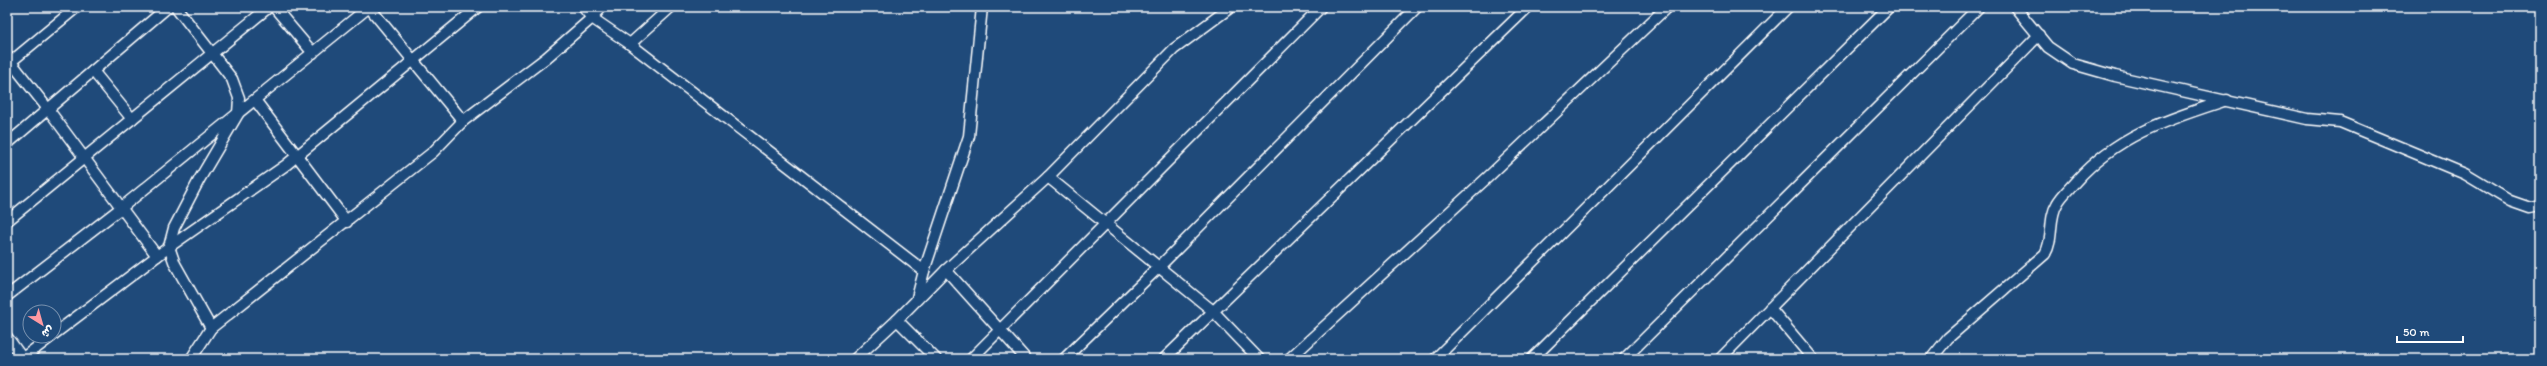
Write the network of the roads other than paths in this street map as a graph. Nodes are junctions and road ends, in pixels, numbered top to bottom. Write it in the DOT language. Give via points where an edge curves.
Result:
graph roads {
  1 [pos="77,7"];
  2 [pos="168,7"];
  3 [pos="176,7"];
  4 [pos="269,7"];
  5 [pos="274,7"];
  6 [pos="369,7"];
  7 [pos="478,7"];
  8 [pos="583,7"];
  9 [pos="602,7"];
  10 [pos="671,7"];
  11 [pos="982,7"];
  12 [pos="1231,7"];
  13 [pos="1320,7"];
  14 [pos="1417,7"];
  15 [pos="1528,7"];
  16 [pos="1667,7"];
  17 [pos="1788,7"];
  18 [pos="1888,7"];
  19 [pos="1979,7"];
  20 [pos="2016,7"];
  21 [pos="592,18"];
  22 [pos="2039,35"];
  23 [pos="630,44"];
  24 [pos="212,53"];
  25 [pos="313,53"];
  26 [pos="414,60"];
  27 [pos="8,61"];
  28 [pos="93,71"];
  29 [pos="255,100"];
  30 [pos="2227,100"];
  31 [pos="48,109"];
  32 [pos="238,114"];
  33 [pos="132,119"];
  34 [pos="463,121"];
  35 [pos="7,144"];
  36 [pos="297,156"];
  37 [pos="84,158"];
  38 [pos="1048,177"];
  39 [pos="2540,206"];
  40 [pos="121,208"];
  41 [pos="7,221"];
  42 [pos="347,222"];
  43 [pos="1107,224"];
  44 [pos="168,247"];
  45 [pos="157,256"];
  46 [pos="1159,267"];
  47 [pos="946,270"];
  48 [pos="924,271"];
  49 [pos="7,296"];
  50 [pos="917,300"];
  51 [pos="1770,308"];
  52 [pos="1214,311"];
  53 [pos="898,320"];
  54 [pos="62,328"];
  55 [pos="211,328"];
  56 [pos="999,331"];
  57 [pos="7,337"];
  58 [pos="42,344"];
  59 [pos="23,359"];
  60 [pos="191,359"];
  61 [pos="855,359"];
  62 [pos="936,359"];
  63 [pos="971,359"];
  64 [pos="1026,359"];
  65 [pos="1064,359"];
  66 [pos="1164,359"];
  67 [pos="1259,359"];
  68 [pos="1289,359"];
  69 [pos="1435,359"];
  70 [pos="1532,359"];
  71 [pos="1624,359"];
  72 [pos="1720,359"];
  73 [pos="1813,359"];
  74 [pos="1931,359"];
  1 -- 27 [label="street"];
  2 -- 28 [label="street"];
  3 -- 24 [label="street"];
  4 -- 24 [label="street"];
  5 -- 25 [label="street"];
  6 -- 25 [label="street"];
  6 -- 26 [label="street"];
  7 -- 26 [label="street"];
  8 -- 21 [label="street"];
  9 -- 21 [label="street"];
  10 -- 23 [label="street"];
  11 -- 48 [label="street" via="970,136"];
  12 -- 38 [label="street" via="1174,49"];
  13 -- 43 [label="street"];
  14 -- 46 [label="street"];
  15 -- 52 [label="street"];
  16 -- 68 [label="street" via="1488,177"];
  17 -- 69 [label="street"];
  18 -- 70 [label="street"];
  19 -- 71 [label="street"];
  20 -- 22 [label="street"];
  21 -- 23 [label="street"];
  21 -- 34 [label="street" via="546,58"];
  22 -- 30 [label="street" via="2048,47 2073,64 2115,76"];
  22 -- 51 [label="street"];
  23 -- 48 [label="street"];
  24 -- 32 [label="street" via="232,79 239,98"];
  24 -- 33 [label="street"];
  25 -- 29 [label="street"];
  26 -- 34 [label="street"];
  26 -- 36 [label="street"];
  27 -- 31 [label="street"];
  28 -- 31 [label="street"];
  28 -- 33 [label="street"];
  29 -- 32 [label="street"];
  29 -- 36 [label="street"];
  30 -- 39 [label="street" via="2308,119 2340,122 2465,174 2510,201 2530,208"];
  30 -- 74 [label="street" via="2154,125 2133,135 2093,162 2056,205 2050,246 2045,254 1948,338"];
  31 -- 35 [label="street"];
  31 -- 37 [label="street"];
  32 -- 40 [label="street"];
  32 -- 44 [label="street" via="192,193 174,228"];
  33 -- 37 [label="street"];
  34 -- 42 [label="street" via="433,152"];
  36 -- 42 [label="street"];
  36 -- 44 [label="street"];
  37 -- 40 [label="street"];
  37 -- 41 [label="street"];
  38 -- 43 [label="street"];
  38 -- 47 [label="street"];
  40 -- 45 [label="street"];
  40 -- 49 [label="street"];
  42 -- 55 [label="street"];
  43 -- 46 [label="street"];
  43 -- 56 [label="street"];
  44 -- 45 [label="street"];
  44 -- 55 [label="street"];
  45 -- 54 [label="street"];
  46 -- 52 [label="street"];
  46 -- 65 [label="street"];
  47 -- 50 [label="street"];
  47 -- 56 [label="street"];
  48 -- 50 [label="street"];
  50 -- 53 [label="street"];
  51 -- 72 [label="street"];
  51 -- 73 [label="street"];
  52 -- 66 [label="street"];
  52 -- 67 [label="street"];
  53 -- 61 [label="street"];
  53 -- 62 [label="street"];
  55 -- 60 [label="street"];
  56 -- 63 [label="street"];
  56 -- 64 [label="street"];
  57 -- 59 [label="street"];
  58 -- 59 [label="street"];
}
